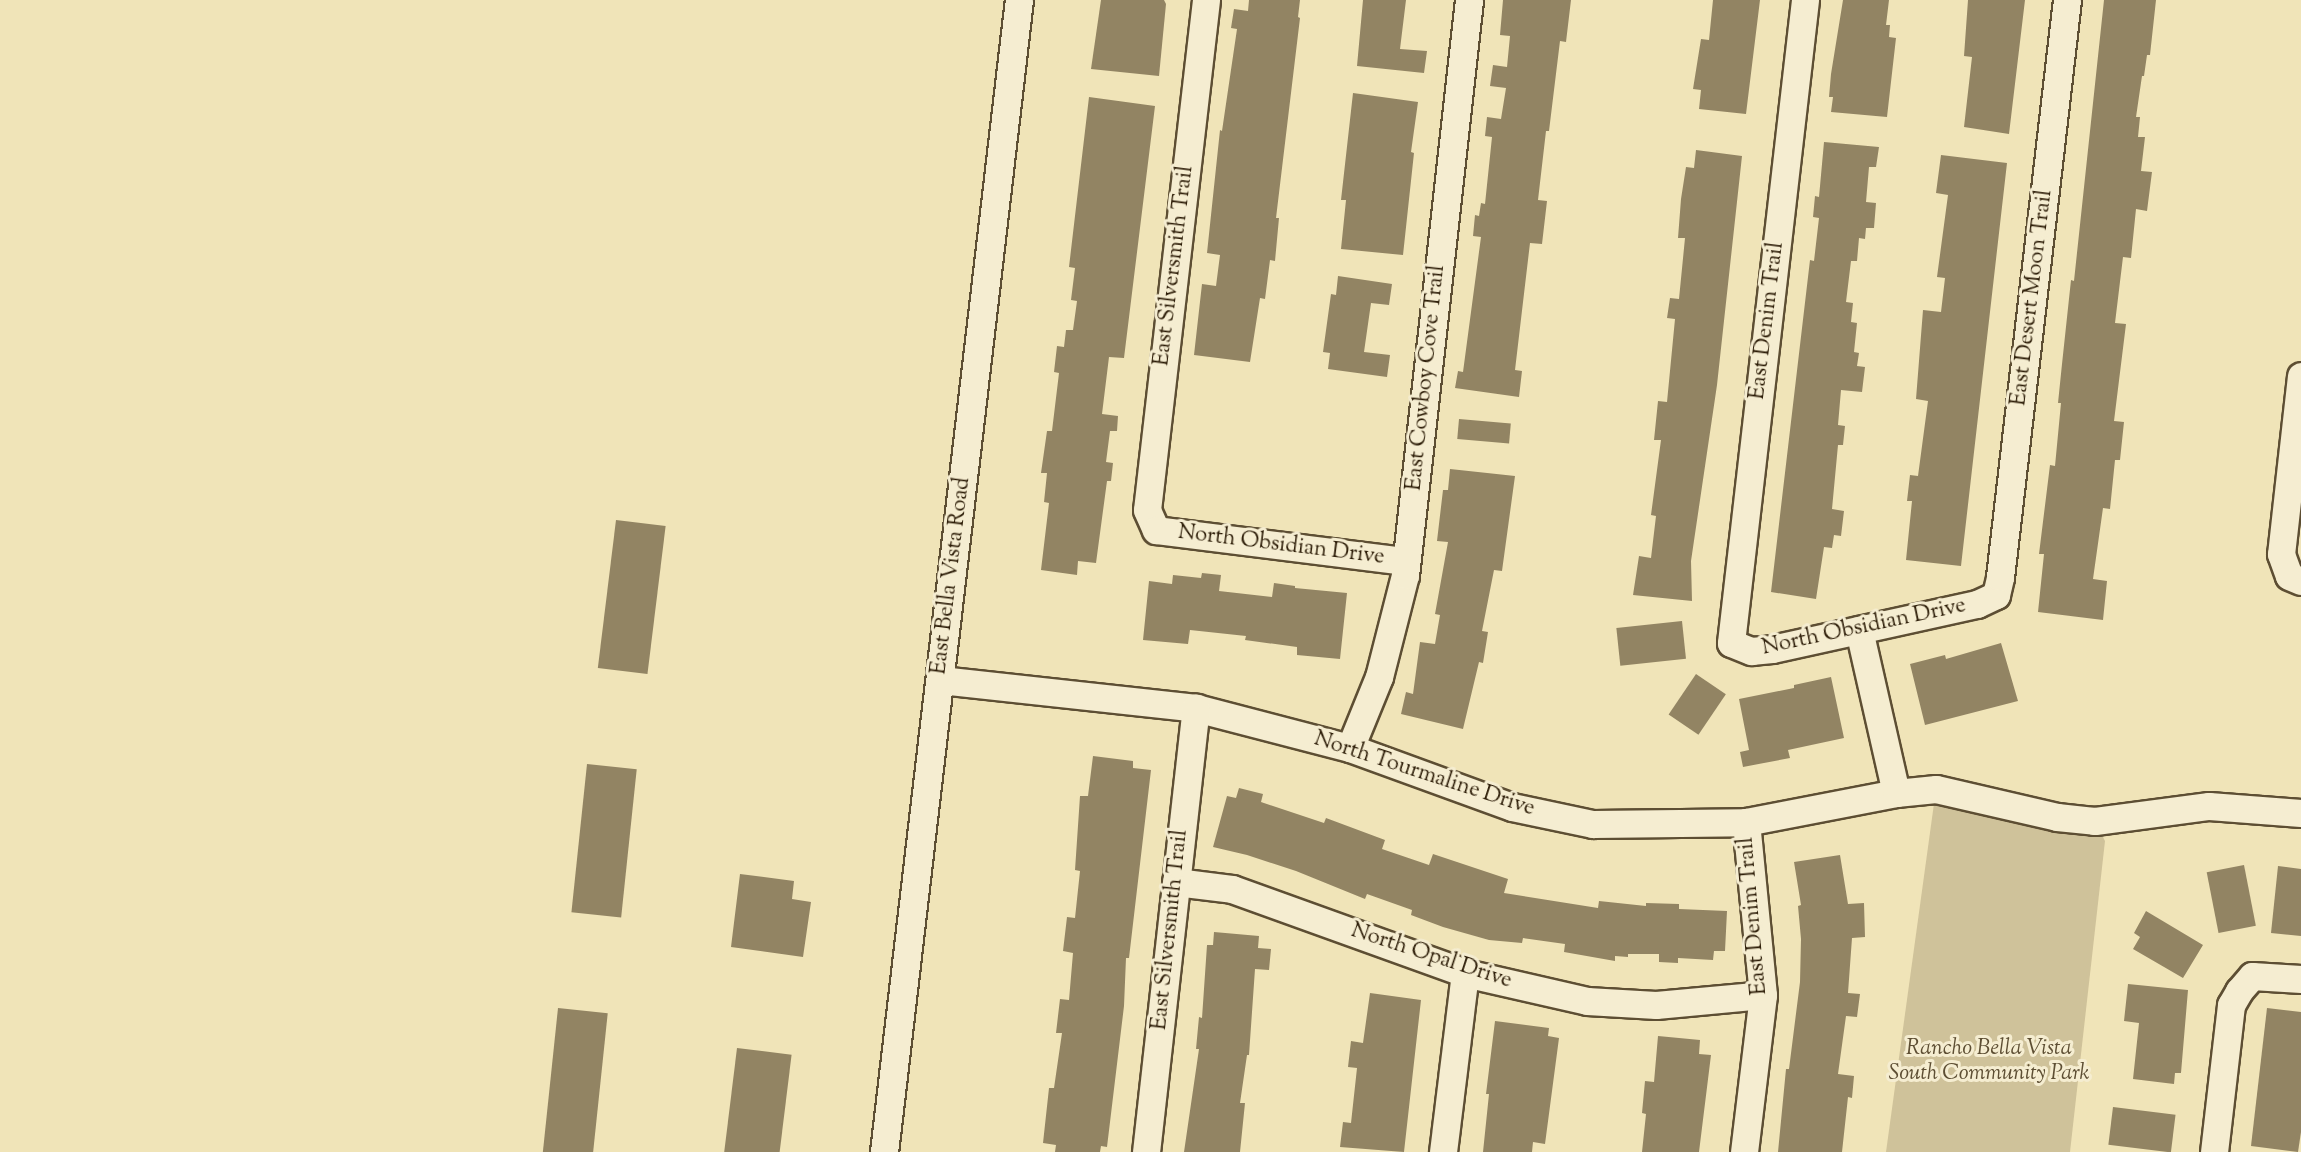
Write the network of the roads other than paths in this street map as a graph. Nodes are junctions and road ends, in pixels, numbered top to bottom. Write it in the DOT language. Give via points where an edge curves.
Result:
graph roads {
  1 [pos="1019,0"];
  2 [pos="1206,0"];
  3 [pos="1469,0"];
  4 [pos="1804,0"];
  5 [pos="2067,0"];
  6 [pos="2301,376"];
  7 [pos="1156,530"];
  8 [pos="1406,561"];
  9 [pos="2295,578"];
  10 [pos="1996,595"];
  11 [pos="1859,630"];
  12 [pos="1731,643"];
  13 [pos="940,680"];
  14 [pos="1196,708"];
  15 [pos="1350,748"];
  16 [pos="1896,793"];
  17 [pos="2301,813"];
  18 [pos="1746,822"];
  19 [pos="1176,882"];
  20 [pos="1465,973"];
  21 [pos="2301,979"];
  22 [pos="1763,995"];
  23 [pos="884,1152"];
  24 [pos="1146,1152"];
  25 [pos="1443,1152"];
  26 [pos="1744,1152"];
  27 [pos="2214,1152"];
  1 -- 13 [label="street, East Bella Vista Road"];
  2 -- 7 [label="street, East Silversmith Trail" via="1147,510"];
  3 -- 8 [label="street, East Cowboy Cove Trail"];
  4 -- 12 [label="street, East Denim Trail"];
  5 -- 10 [label="street, East Desert Moon Trail"];
  6 -- 9 [label="street" via="2281,554"];
  7 -- 8 [label="street, North Obsidian Drive"];
  8 -- 15 [label="street, East Cowboy Cove Trail" via="1379,677"];
  10 -- 11 [label="street, North Obsidian Drive" via="1977,604"];
  11 -- 12 [label="street, North Obsidian Drive" via="1772,649 1751,651"];
  11 -- 16 [label="street"];
  13 -- 14 [label="street, North Tourmaline Drive"];
  13 -- 23 [label="street, East Bella Vista Road"];
  14 -- 15 [label="street, North Tourmaline Drive"];
  14 -- 19 [label="street, East Silversmith Trail"];
  15 -- 18 [label="street, North Tourmaline Drive" via="1512,807 1593,824"];
  16 -- 17 [label="street, North Tourmaline Drive" via="1936,789 2057,818 2095,821 2209,806"];
  16 -- 18 [label="street, North Tourmaline Drive"];
  18 -- 22 [label="street, East Denim Trail"];
  19 -- 20 [label="street, North Opal Drive" via="1232,889"];
  19 -- 24 [label="street, East Silversmith Trail"];
  20 -- 22 [label="street, North Opal Drive" via="1587,1001 1656,1005"];
  20 -- 25 [label="street"];
  21 -- 27 [label="street" via="2252,976 2231,1005"];
  22 -- 26 [label="street, East Denim Trail"];
}
